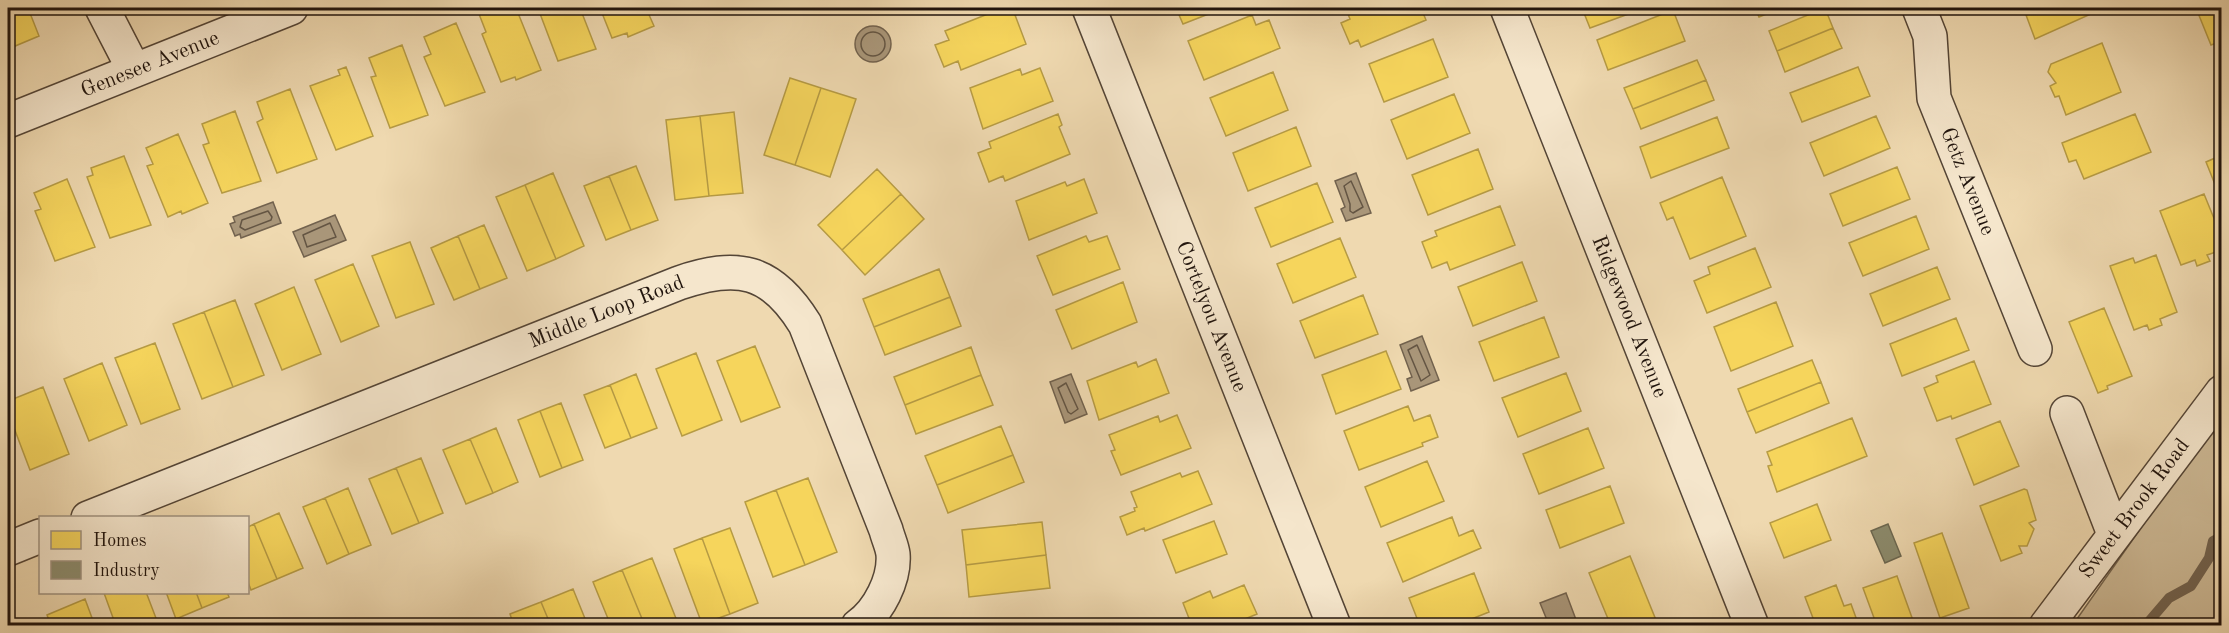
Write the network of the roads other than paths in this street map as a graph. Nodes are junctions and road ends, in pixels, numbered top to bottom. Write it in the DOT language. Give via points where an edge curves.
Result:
graph roads {
  1 [pos="102,8"];
  2 [pos="291,8"];
  3 [pos="1089,8"];
  4 [pos="1507,8"];
  5 [pos="1919,8"];
  6 [pos="134,70"];
  7 [pos="8,121"];
  8 [pos="2035,349"];
  9 [pos="2222,392"];
  10 [pos="2067,413"];
  11 [pos="93,516"];
  12 [pos="2114,534"];
  13 [pos="39,536"];
  14 [pos="8,549"];
  15 [pos="858,626"];
  16 [pos="1334,626"];
  17 [pos="1752,626"];
  18 [pos="2046,626"];
  1 -- 6 [label="street"];
  2 -- 6 [label="street, Genesee Avenue"];
  3 -- 16 [label="street, Cortelyou Avenue"];
  4 -- 17 [label="street, Ridgewood Avenue"];
  5 -- 8 [label="street, Getz Avenue" via="1930,36 1934,98"];
  6 -- 7 [label="street, Genesee Avenue"];
  9 -- 12 [label="street, Sweet Brook Road"];
  10 -- 12 [label="street"];
  11 -- 15 [label="street, Middle Loop Road" via="678,283 704,274 747,272 770,282 791,301 805,324 886,530 893,554 889,582 879,604"];
  12 -- 18 [label="street, Sweet Brook Road"];
  13 -- 14 [label="street"];
}
